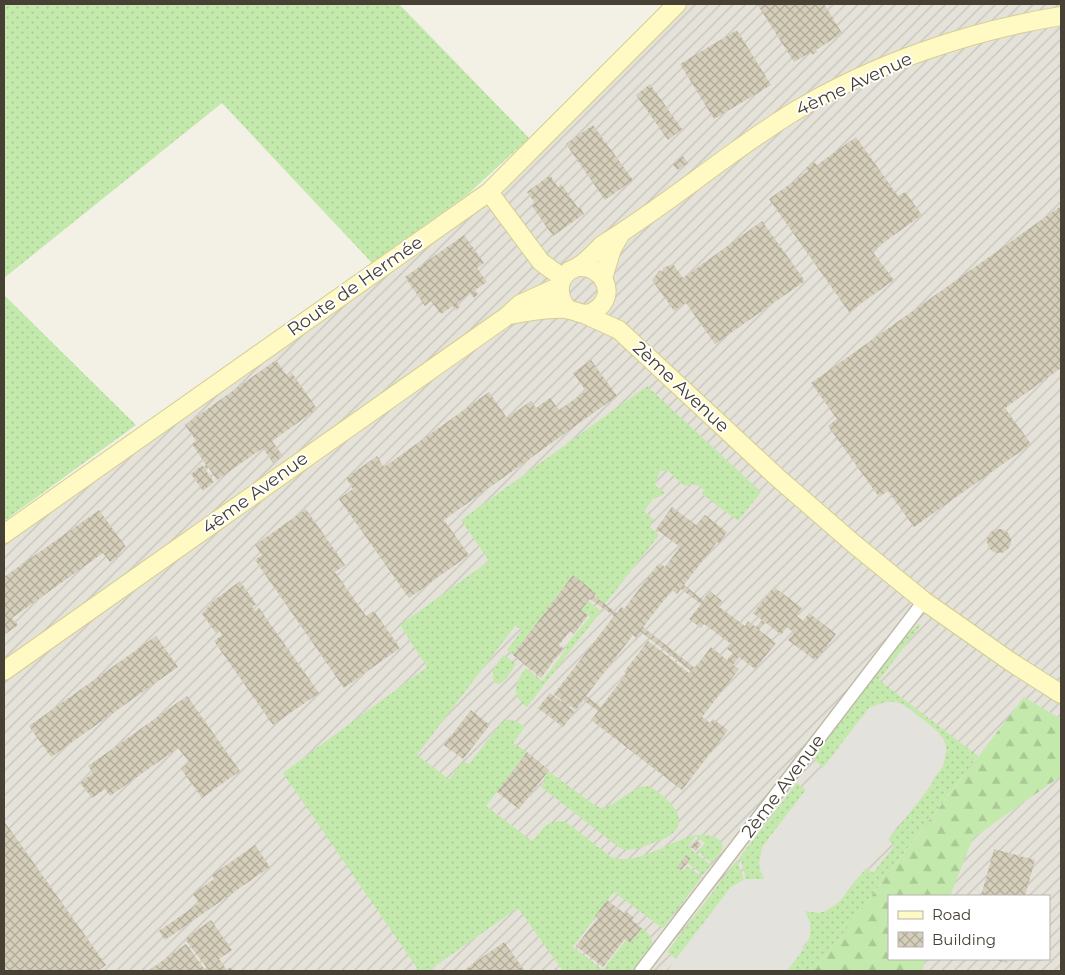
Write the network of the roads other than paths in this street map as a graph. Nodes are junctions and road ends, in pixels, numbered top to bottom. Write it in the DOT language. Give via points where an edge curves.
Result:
graph roads {
  1 [pos="677,4"];
  2 [pos="1061,16"];
  3 [pos="489,192"];
  4 [pos="620,234"];
  5 [pos="541,262"];
  6 [pos="578,267"];
  7 [pos="603,278"];
  8 [pos="561,282"];
  9 [pos="534,296"];
  10 [pos="606,296"];
  11 [pos="577,312"];
  12 [pos="506,316"];
  13 [pos="619,330"];
  14 [pos="4,534"];
  15 [pos="924,601"];
  16 [pos="4,671"];
  17 [pos="1061,694"];
  18 [pos="641,971"];
  1 -- 3 [label="street, Route de Hermée"];
  2 -- 4 [label="street, 4ème Avenue" via="962,38 842,86 794,112"];
  3 -- 5 [label="street"];
  3 -- 14 [label="street, Route de Hermée"];
  4 -- 6 [label="street, 4ème Avenue"];
  4 -- 7 [label="street"];
  5 -- 8 [label="street"];
  5 -- 9 [label="street" via="542,272"];
  6 -- 7 [label="street" via="592,269"];
  6 -- 8 [label="street, 4ème Avenue" via="567,273"];
  7 -- 10 [label="street"];
  8 -- 9 [label="street, 4ème Avenue"];
  8 -- 11 [label="street" via="562,302"];
  9 -- 12 [label="street, 4ème Avenue"];
  10 -- 11 [label="street" via="595,311"];
  10 -- 13 [label="street, 2ème Avenue"];
  11 -- 12 [label="street, 4ème Avenue" via="546,310"];
  11 -- 13 [label="street, 2ème Avenue"];
  12 -- 16 [label="street, 4ème Avenue"];
  13 -- 15 [label="street, 2ème Avenue" via="785,484"];
  15 -- 17 [label="street, 2ème Avenue"];
  15 -- 18 [label="street, 2ème Avenue"];
}
